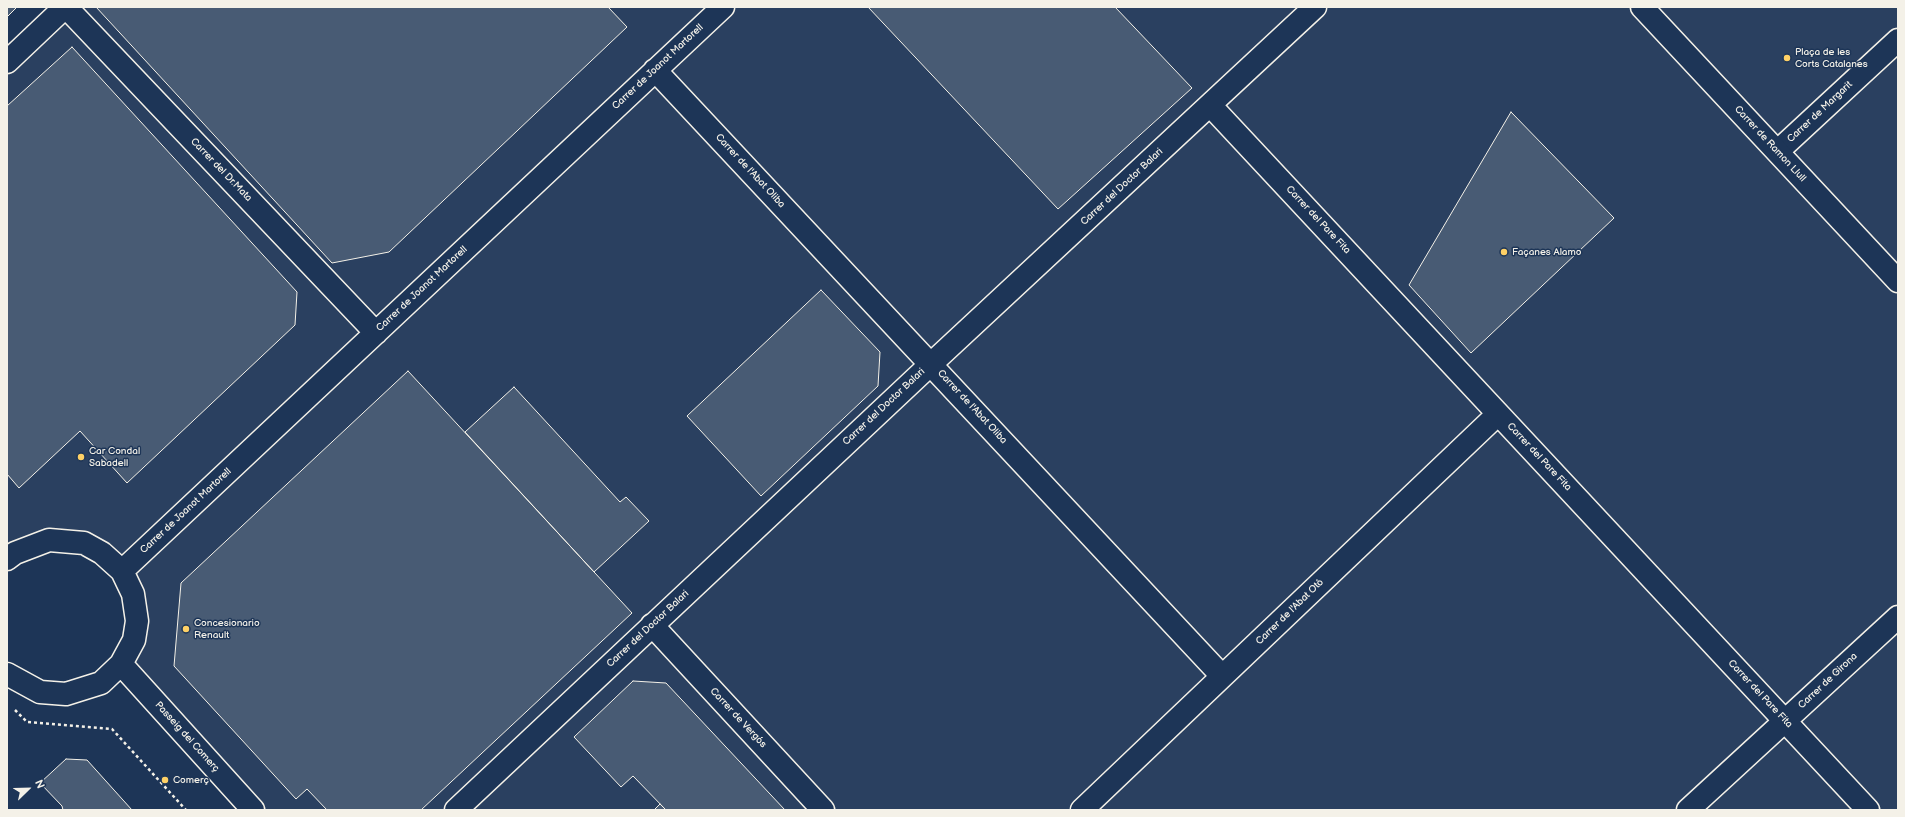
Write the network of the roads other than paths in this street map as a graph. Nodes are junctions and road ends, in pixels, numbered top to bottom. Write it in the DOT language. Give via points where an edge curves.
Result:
graph roads {
  1 [pos="66,7"];
  2 [pos="723,7"];
  3 [pos="1315,7"];
  4 [pos="1642,7"];
  5 [pos="1898,40"];
  6 [pos="7,62"];
  7 [pos="655,70"];
  8 [pos="1210,105"];
  9 [pos="1778,151"];
  10 [pos="1898,281"];
  11 [pos="376,333"];
  12 [pos="931,364"];
  13 [pos="1498,414"];
  14 [pos="7,559"];
  15 [pos="122,571"];
  16 [pos="1898,617"];
  17 [pos="652,625"];
  18 [pos="121,664"];
  19 [pos="8,676"];
  20 [pos="1222,676"];
  21 [pos="1785,721"];
  22 [pos="253,810"];
  23 [pos="456,810"];
  24 [pos="823,810"];
  25 [pos="1082,810"];
  26 [pos="1688,810"];
  27 [pos="1868,810"];
  1 -- 6 [label="street"];
  1 -- 11 [label="street, Carrer del Dr.Mata"];
  2 -- 7 [label="street, Carrer de Joanot Martorell"];
  3 -- 8 [label="street, Carrer del Doctor Balari"];
  4 -- 9 [label="street, Carrer de Ramon Llull"];
  5 -- 9 [label="street, Carrer de Margarit"];
  7 -- 11 [label="street, Carrer de Joanot Martorell"];
  7 -- 12 [label="street, Carrer de l'Abat Oliba"];
  8 -- 12 [label="street, Carrer del Doctor Balari"];
  8 -- 13 [label="street, Carrer del Pare Fita"];
  9 -- 10 [label="street, Carrer de Ramon Llull"];
  11 -- 15 [label="street, Carrer de Joanot Martorell"];
  12 -- 17 [label="street, Carrer del Doctor Balari"];
  12 -- 20 [label="street, Carrer de l'Abat Oliba"];
  13 -- 20 [label="street, Carrer de l'Abat Otó"];
  13 -- 21 [label="street, Carrer del Pare Fita"];
  14 -- 15 [label="street" via="15,553 48,540 84,543 102,553"];
  15 -- 18 [label="street" via="133,594 137,620 134,640"];
  16 -- 21 [label="street, Carrer de Girona"];
  17 -- 23 [label="street, Carrer del Doctor Balari"];
  17 -- 24 [label="street, Carrer de Vergós"];
  18 -- 19 [label="street" via="101,683 66,694 40,692"];
  18 -- 22 [label="street, Passeig del Comerç"];
  20 -- 25 [label="street, Carrer de l'Abat Otó"];
  21 -- 26 [label="street, Carrer de Girona"];
  21 -- 27 [label="street, Carrer del Pare Fita"];
}
